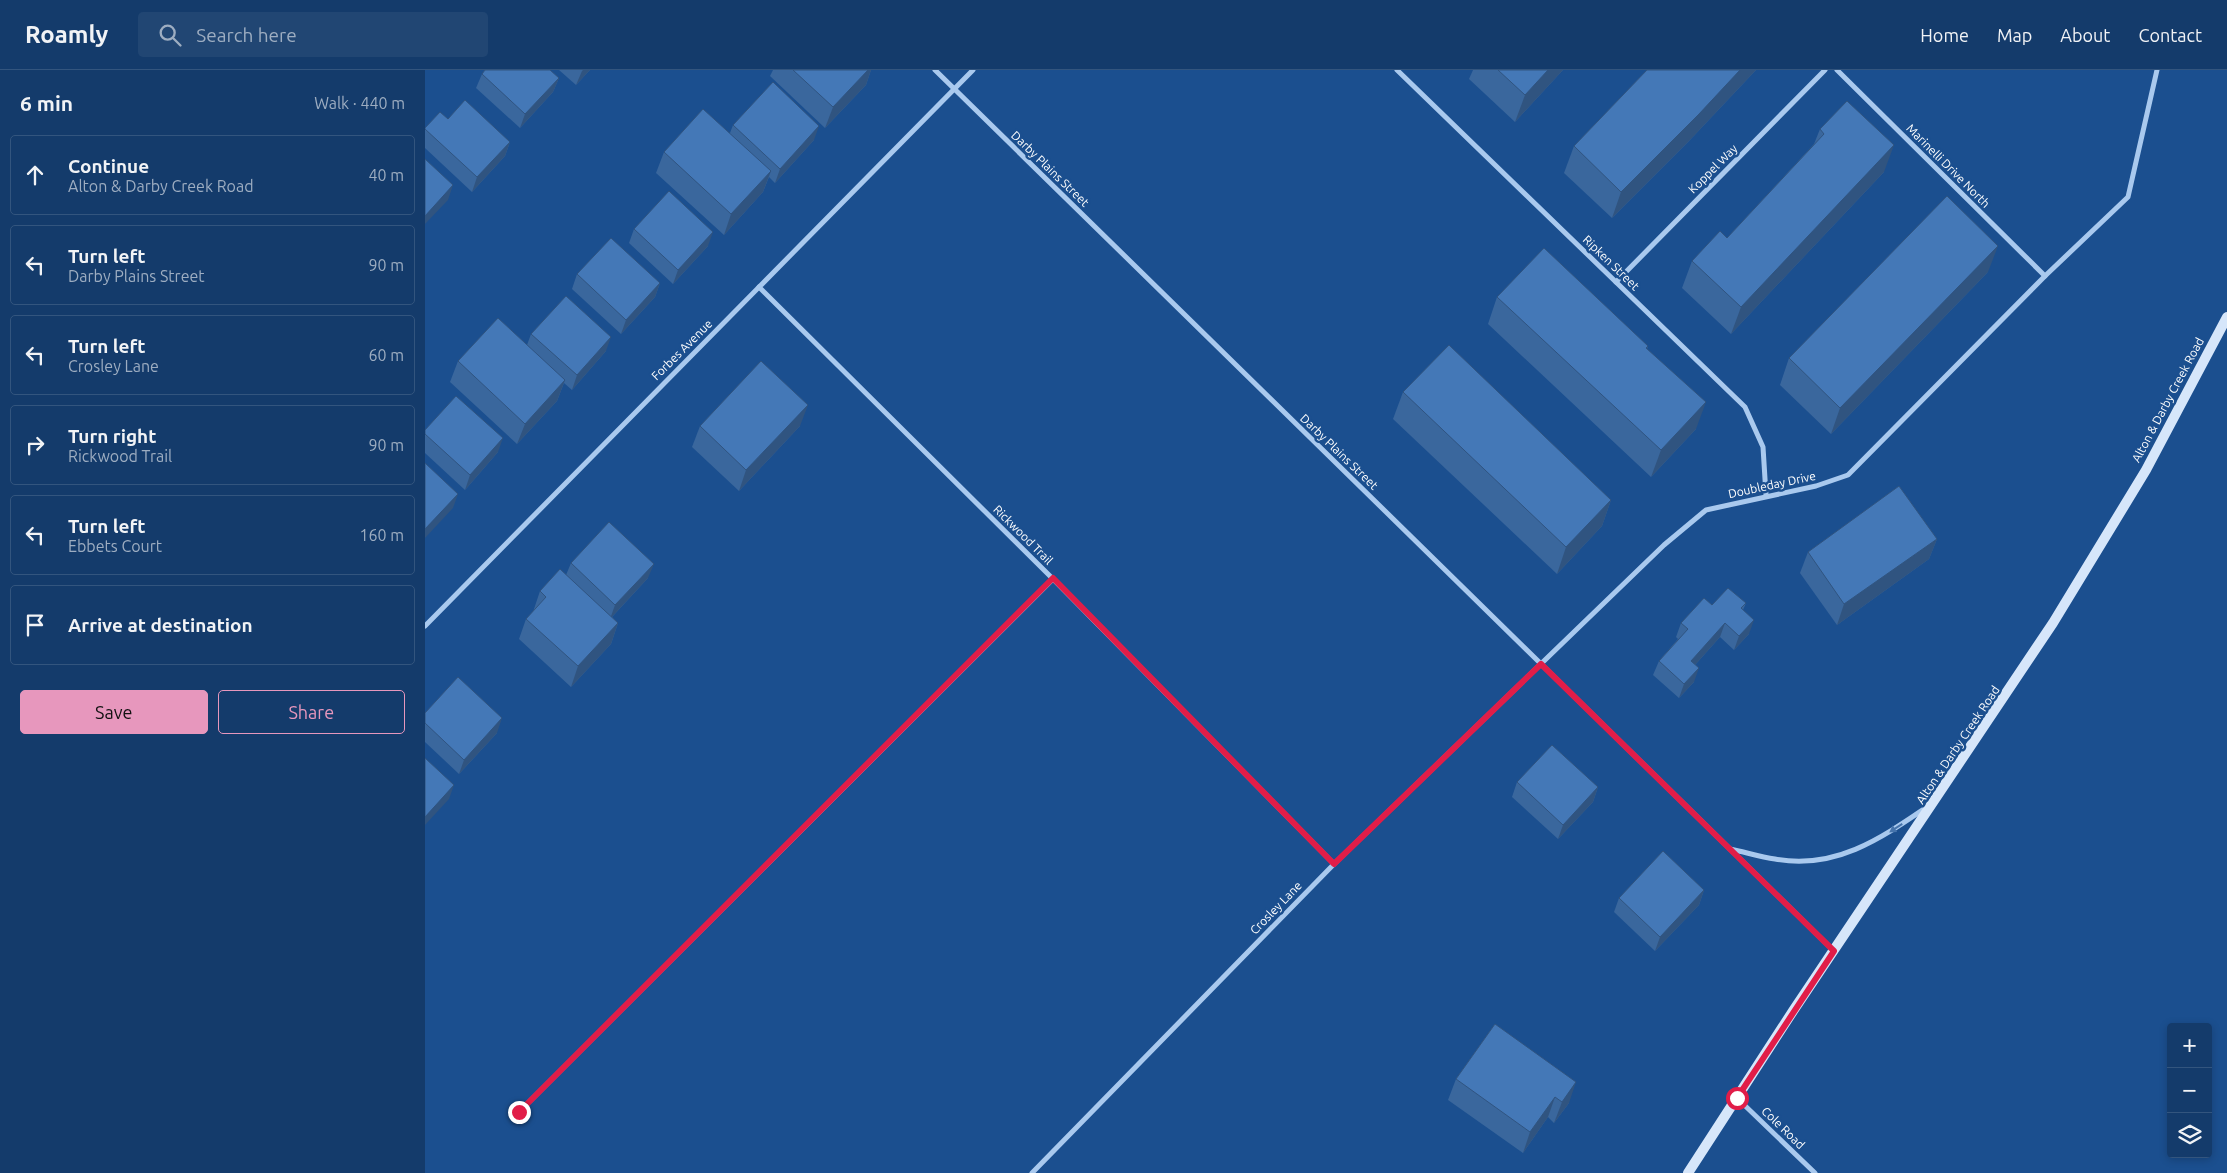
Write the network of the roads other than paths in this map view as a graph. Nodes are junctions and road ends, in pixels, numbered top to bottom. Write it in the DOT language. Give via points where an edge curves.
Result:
graph roads {
  1 [pos="935,70"];
  2 [pos="973,70"];
  3 [pos="1397,70"];
  4 [pos="1825,70"];
  5 [pos="1837,70"];
  6 [pos="2157,70"];
  7 [pos="954,89"];
  8 [pos="2045,276"];
  9 [pos="1615,282"];
  10 [pos="759,287"];
  11 [pos="2227,317"];
  12 [pos="1766,496"];
  13 [pos="1053,578"];
  14 [pos="425,626"];
  15 [pos="1541,664"];
  16 [pos="1936,800"];
  17 [pos="1730,849"];
  18 [pos="1334,864"];
  19 [pos="1834,951"];
  20 [pos="1737,1098"];
  21 [pos="519,1112"];
  22 [pos="1032,1173"];
  23 [pos="1688,1173"];
  24 [pos="1815,1173"];
  1 -- 7 [label="street, Darby Plains Street"];
  2 -- 7 [label="street, Forbes Avenue"];
  3 -- 9 [label="street, Ripken Street"];
  4 -- 9 [label="street, Koppel Way"];
  5 -- 8 [label="street, Marinelli Drive North"];
  6 -- 8 [label="street, Doubleday Drive" via="2128,197"];
  7 -- 10 [label="street, Forbes Avenue"];
  7 -- 15 [label="street, Darby Plains Street"];
  8 -- 12 [label="street, Doubleday Drive" via="1848,474 1816,486"];
  9 -- 12 [label="street, Ripken Street" via="1745,407 1763,447"];
  10 -- 13 [label="street, Rickwood Trail"];
  10 -- 14 [label="street, Forbes Avenue"];
  11 -- 16 [label="main road, Alton & Darby Creek Road" via="2146,470 2053,623"];
  12 -- 15 [label="street, Doubleday Drive" via="1706,510 1663,545"];
  13 -- 18 [label="street, Rickwood Trail"];
  13 -- 21 [label="street"];
  15 -- 17 [label="street, Darby Plains Street"];
  15 -- 18 [label="street, Crosley Lane"];
  16 -- 17 [label="street, one-way" via="1862,848 1816,861 1777,860"];
  16 -- 19 [label="main road, Alton & Darby Creek Road"];
  17 -- 19 [label="street, Darby Plains Street"];
  18 -- 22 [label="street, Crosley Lane"];
  19 -- 20 [label="main road, Alton & Darby Creek Road"];
  20 -- 23 [label="main road, Alton & Darby Creek Road"];
  20 -- 24 [label="street, Cole Road"];
}
